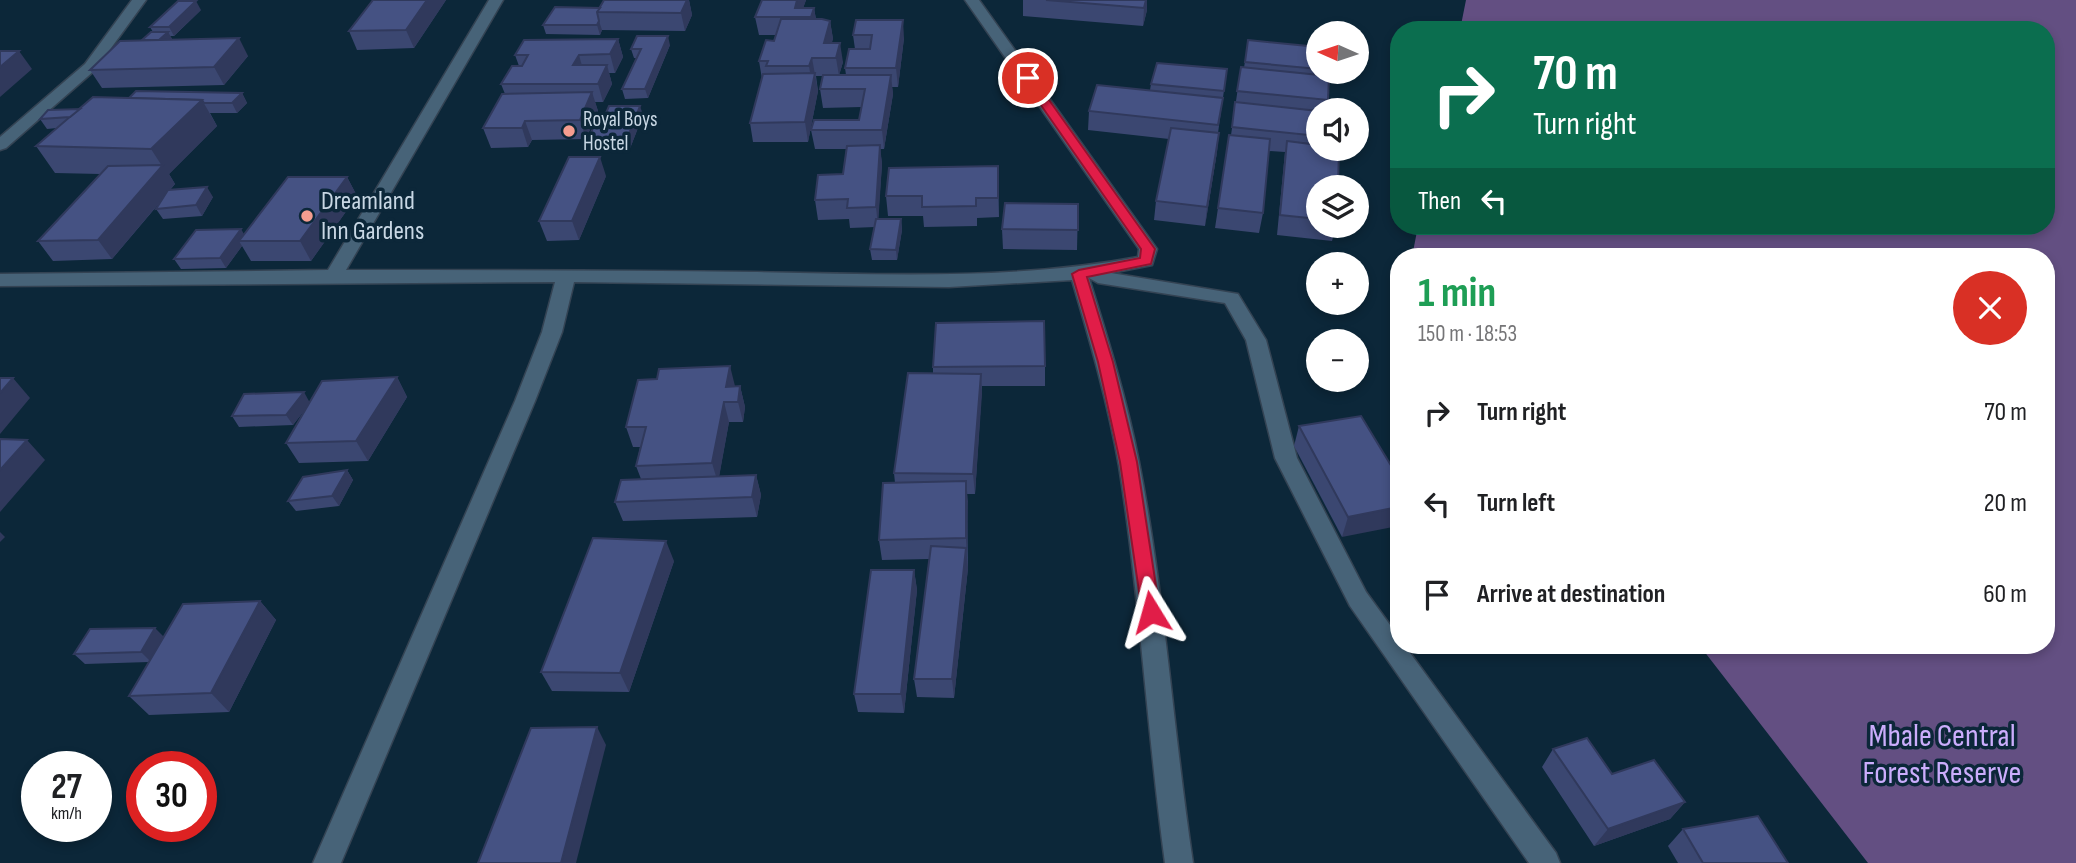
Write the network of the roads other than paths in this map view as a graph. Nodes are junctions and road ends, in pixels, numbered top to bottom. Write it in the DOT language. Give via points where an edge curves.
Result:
graph roads {
  1 [pos="139,0"];
  2 [pos="496,0"];
  3 [pos="972,0"];
  4 [pos="0,145"];
  5 [pos="1079,274"];
  6 [pos="334,276"];
  7 [pos="566,276"];
  8 [pos="0,280"];
  9 [pos="1390,643"];
  10 [pos="1398,654"];
  11 [pos="327,863"];
  12 [pos="1179,863"];
  13 [pos="1546,863"];
  1 -- 4 [label="street" via="90,67"];
  2 -- 6 [label="street"];
  3 -- 5 [label="street" via="1148,249 1146,261"];
  5 -- 7 [label="street" via="949,281"];
  5 -- 9 [label="street" via="1231,298 1255,340 1286,458 1359,599"];
  5 -- 12 [label="street" via="1129,462"];
  6 -- 7 [label="street"];
  6 -- 8 [label="street"];
  7 -- 11 [label="street" via="552,332 525,401"];
  10 -- 13 [label="street"];
}
